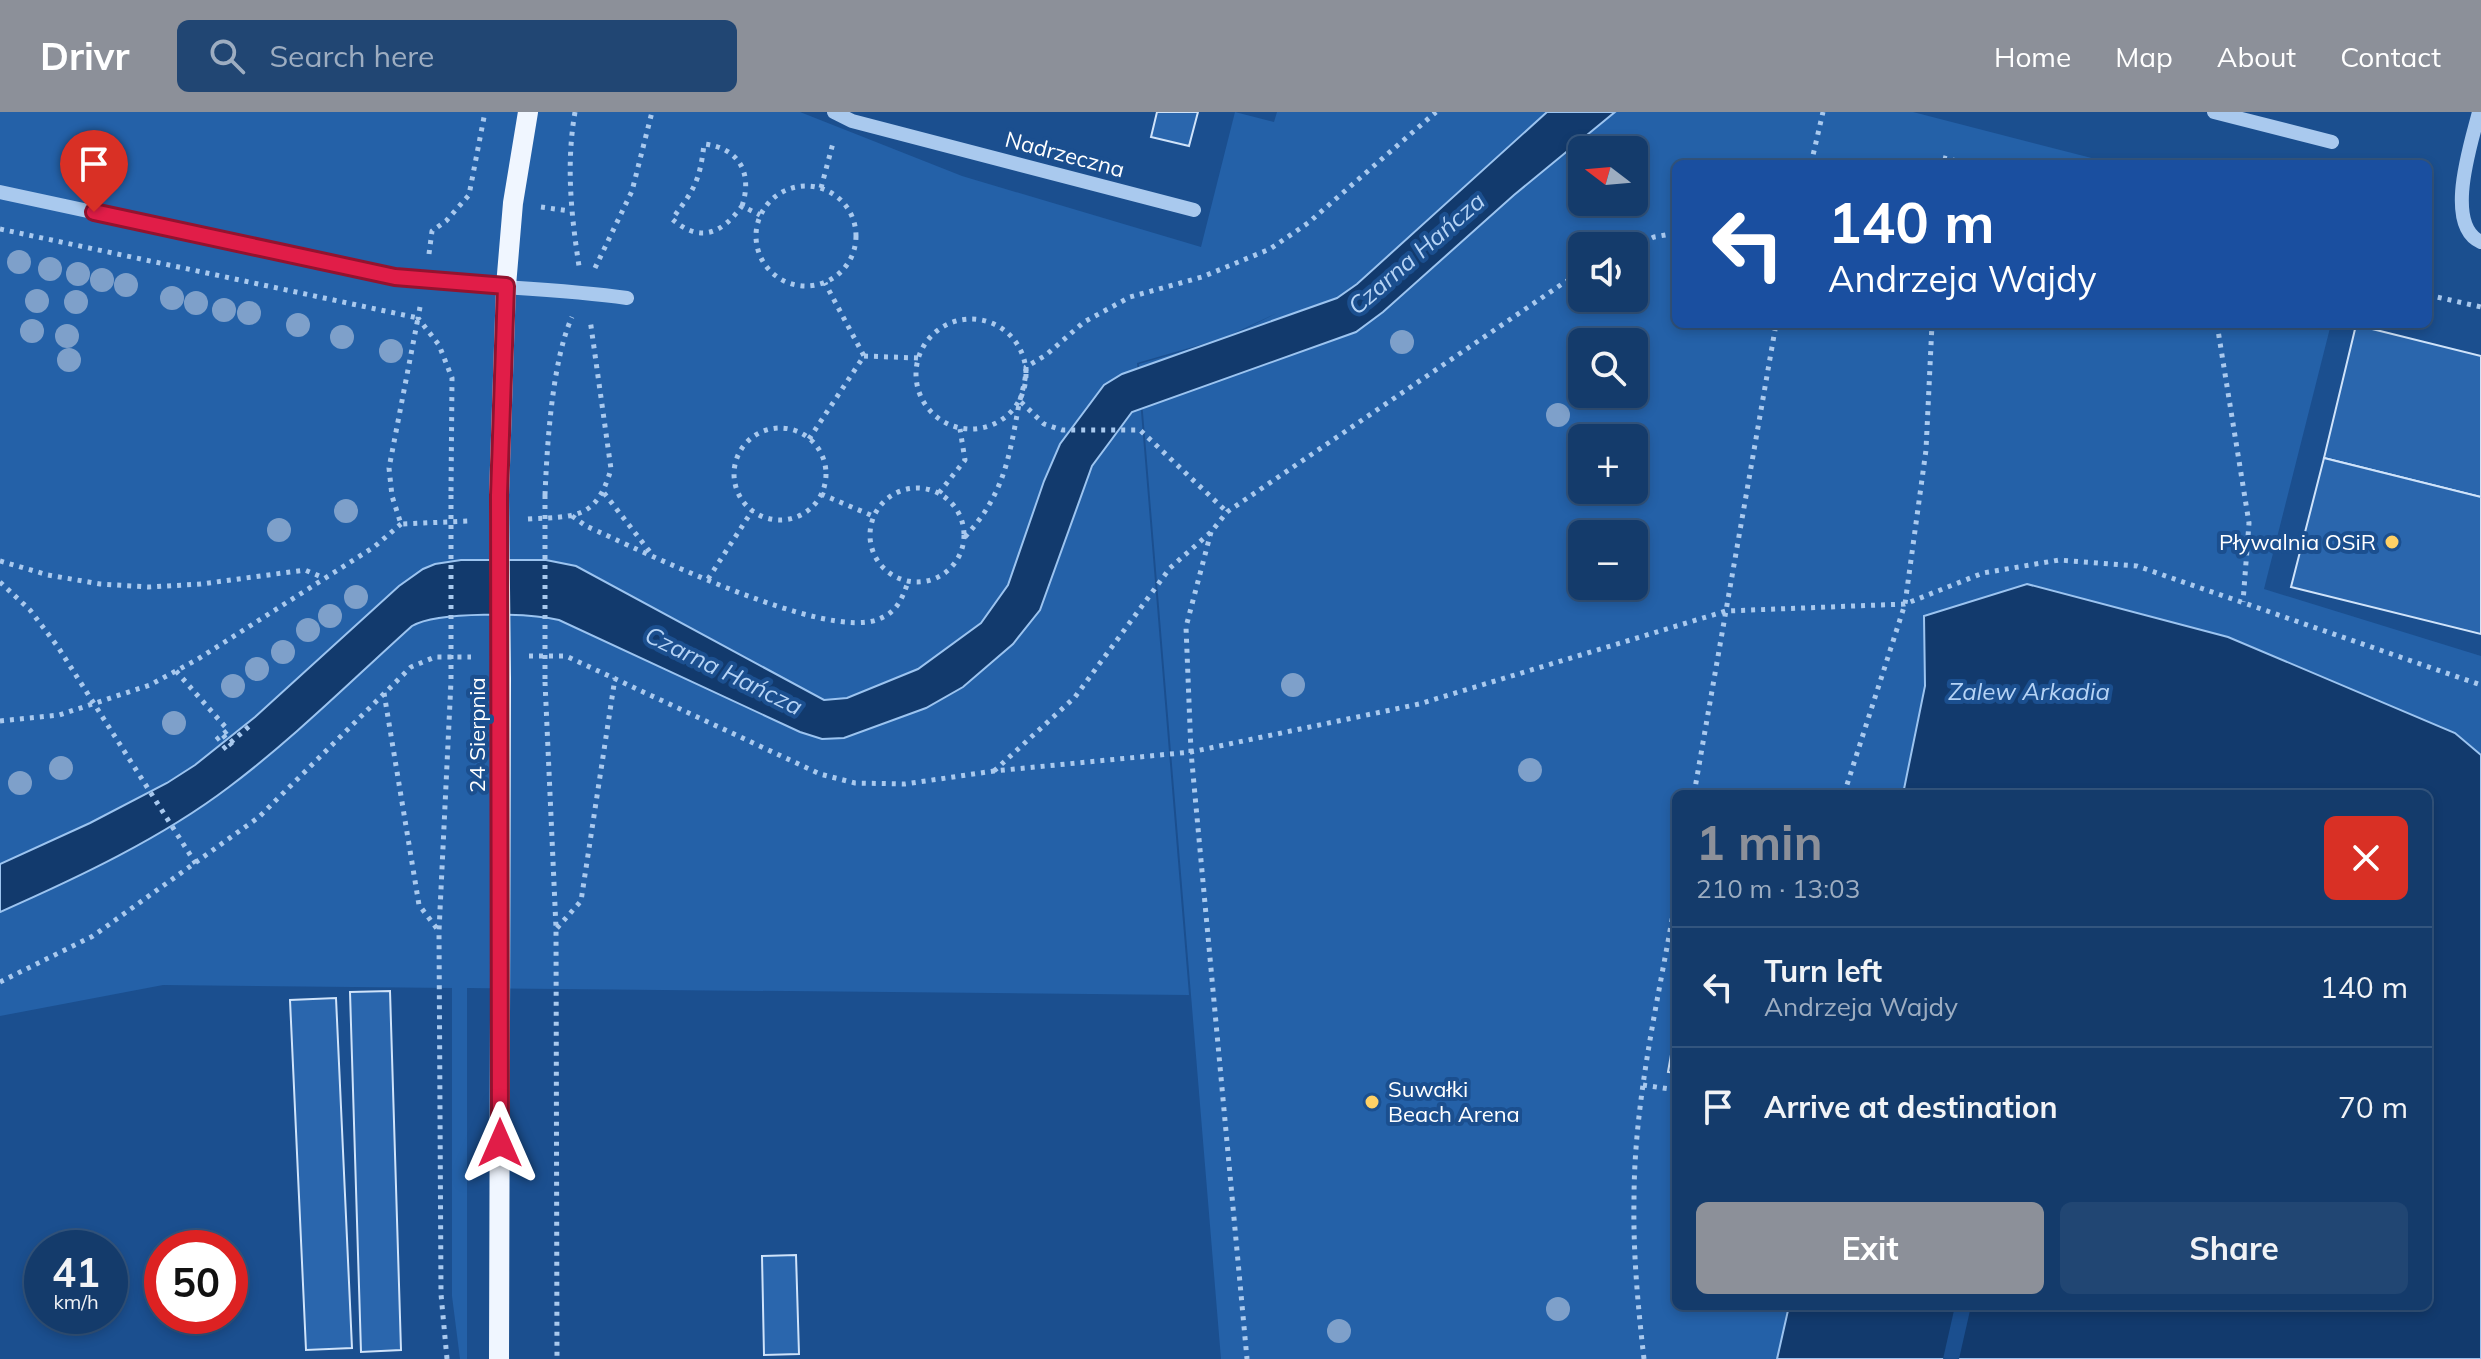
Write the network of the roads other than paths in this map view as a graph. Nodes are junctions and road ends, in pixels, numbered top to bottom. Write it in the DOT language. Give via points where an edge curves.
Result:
graph roads {
  1 [pos="528,112"];
  2 [pos="2214,112"];
  3 [pos="2479,112"];
  4 [pos="836,113"];
  5 [pos="2332,142"];
  6 [pos="0,192"];
  7 [pos="1194,210"];
  8 [pos="2481,242"];
  9 [pos="506,286"];
  10 [pos="627,298"];
  11 [pos="499,1359"];
  1 -- 9 [label="main road, 24 Sierpnia"];
  2 -- 5 [label="lane"];
  3 -- 8 [label="lane" via="2461,202 2470,230"];
  4 -- 7 [label="lane, Nadrzeczna"];
  6 -- 9 [label="lane" via="395,277"];
  9 -- 10 [label="lane"];
  9 -- 11 [label="main road, 24 Sierpnia, bridge" via="499,495"];
}
